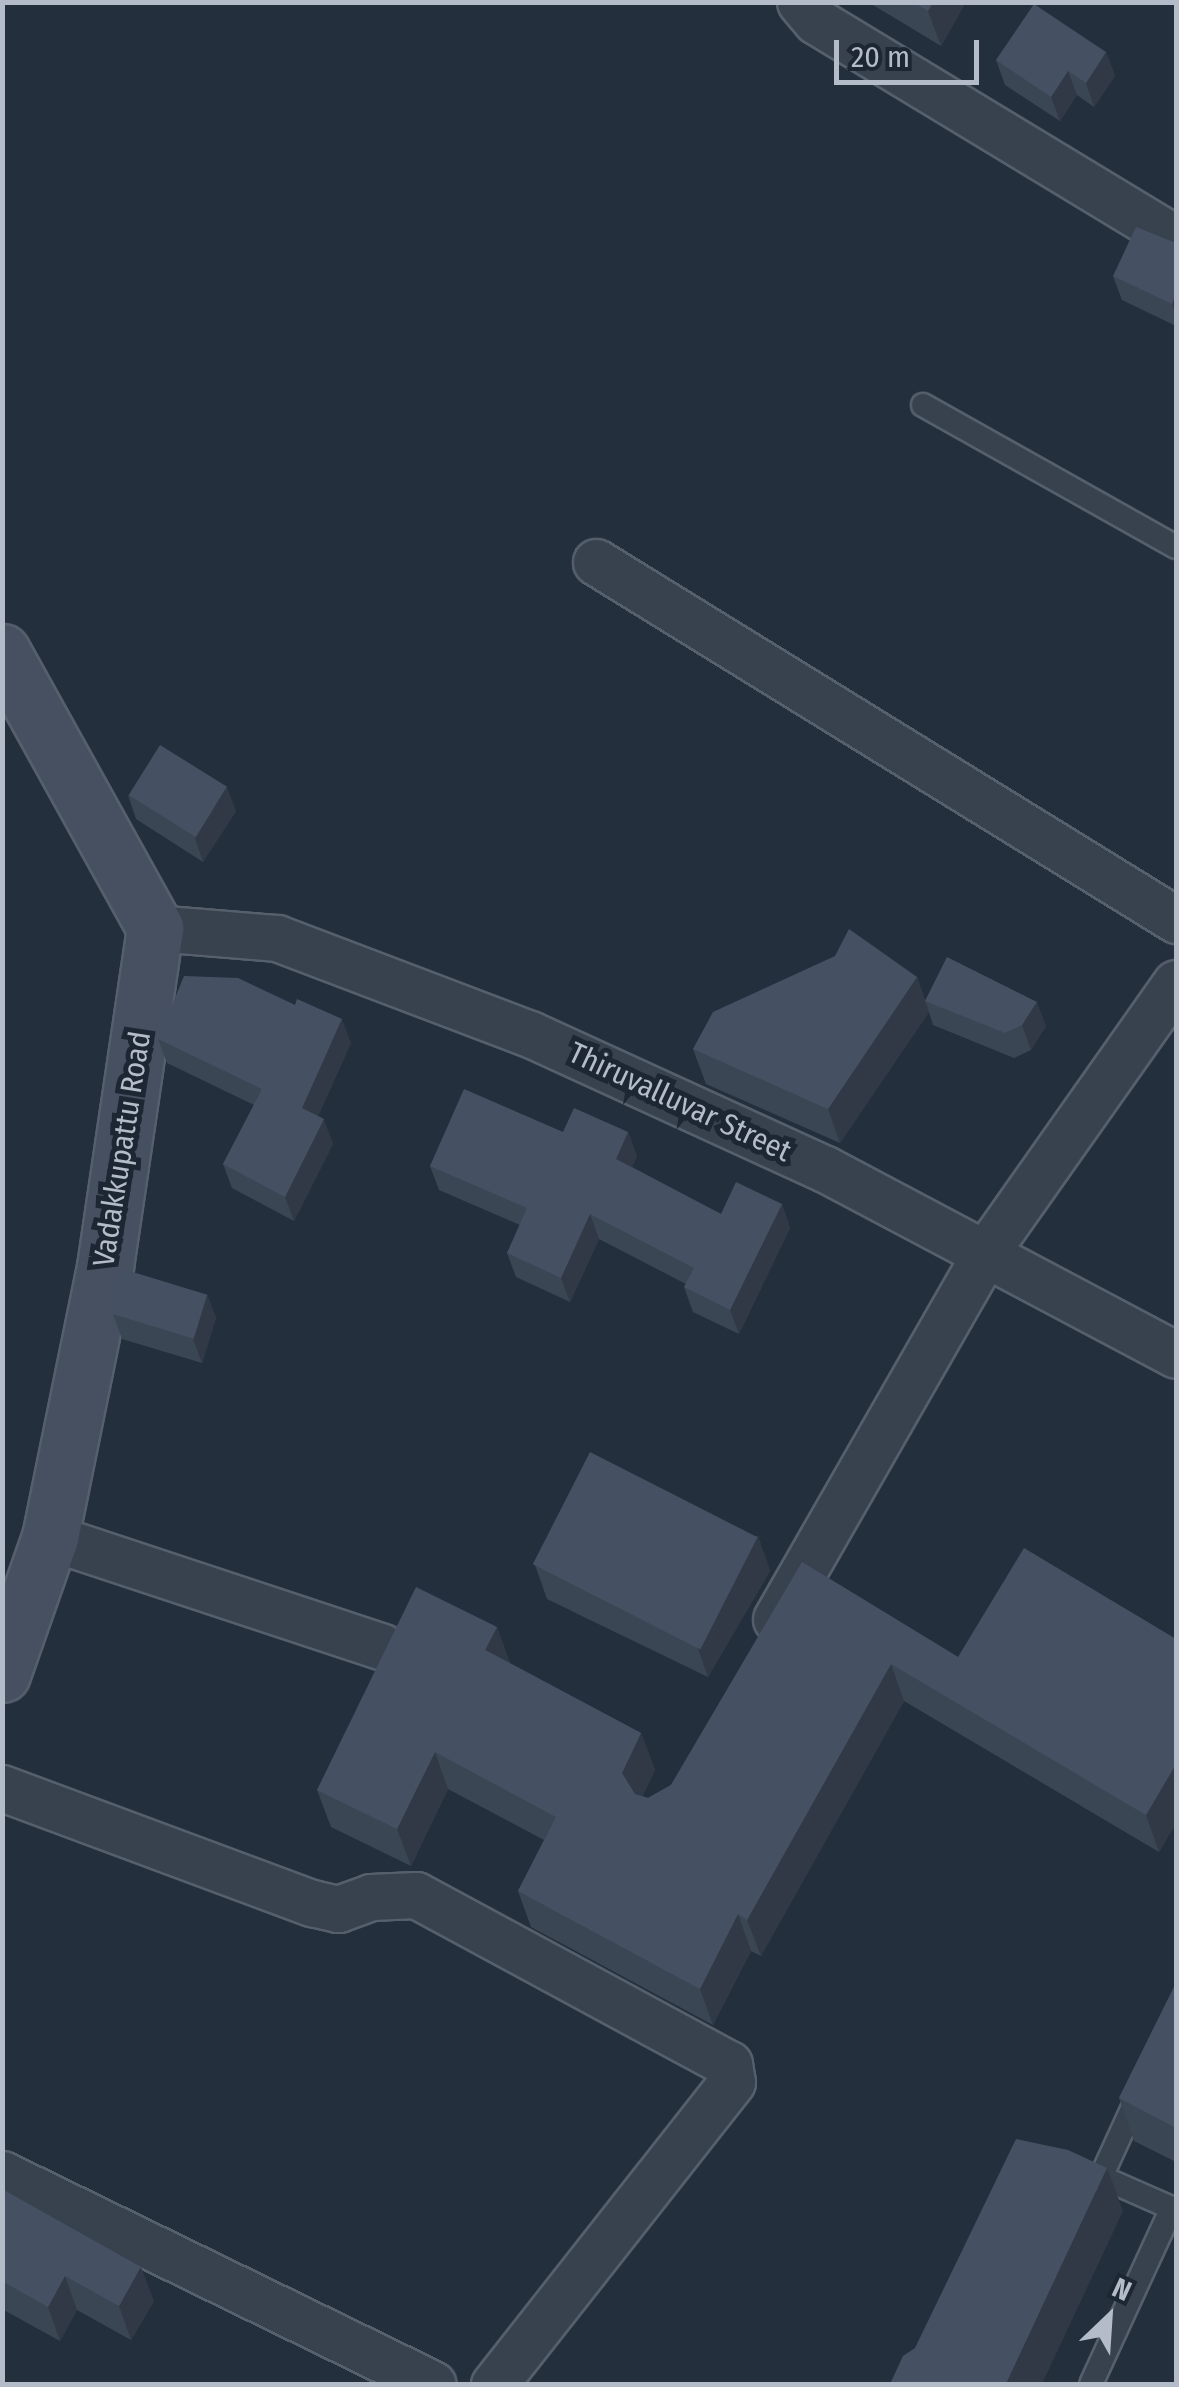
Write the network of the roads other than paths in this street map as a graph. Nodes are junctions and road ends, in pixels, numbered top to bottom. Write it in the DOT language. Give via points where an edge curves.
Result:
graph roads {
  1 [pos="800,2"];
  2 [pos="1176,239"];
  3 [pos="924,405"];
  4 [pos="1176,548"];
  5 [pos="596,562"];
  6 [pos="2,652"];
  7 [pos="1176,920"];
  8 [pos="155,928"];
  9 [pos="1176,983"];
  10 [pos="986,1252"];
  11 [pos="1176,1355"];
  12 [pos="50,1537"];
  13 [pos="382,1647"];
  14 [pos="750,1662"];
  15 [pos="2,1674"];
  16 [pos="2,1788"];
  17 [pos="1151,2068"];
  18 [pos="1052,2173"];
  19 [pos="2,2174"];
  20 [pos="1100,2177"];
  21 [pos="1174,2209"];
  22 [pos="432,2384"];
  23 [pos="494,2384"];
  24 [pos="1091,2384"];
  1 -- 2 [label="street" via="816,21"];
  3 -- 4 [label="lane"];
  5 -- 7 [label="street"];
  6 -- 8 [label="street"];
  8 -- 10 [label="street, Thiruvalluvar Street" via="277,938 530,1034 825,1169"];
  8 -- 12 [label="street, Vadakkupattu Road" via="105,1267"];
  9 -- 10 [label="street"];
  10 -- 11 [label="street, Thiruvalluvar Street"];
  10 -- 14 [label="street"];
  12 -- 13 [label="street"];
  12 -- 15 [label="street, Vadakkupattu Road"];
  16 -- 23 [label="street" via="312,1903 338,1908 370,1897 416,1895 729,2064 732,2082"];
  17 -- 20 [label="lane"];
  18 -- 20 [label="lane"];
  19 -- 22 [label="street"];
  20 -- 21 [label="lane"];
  21 -- 24 [label="lane"];
}
